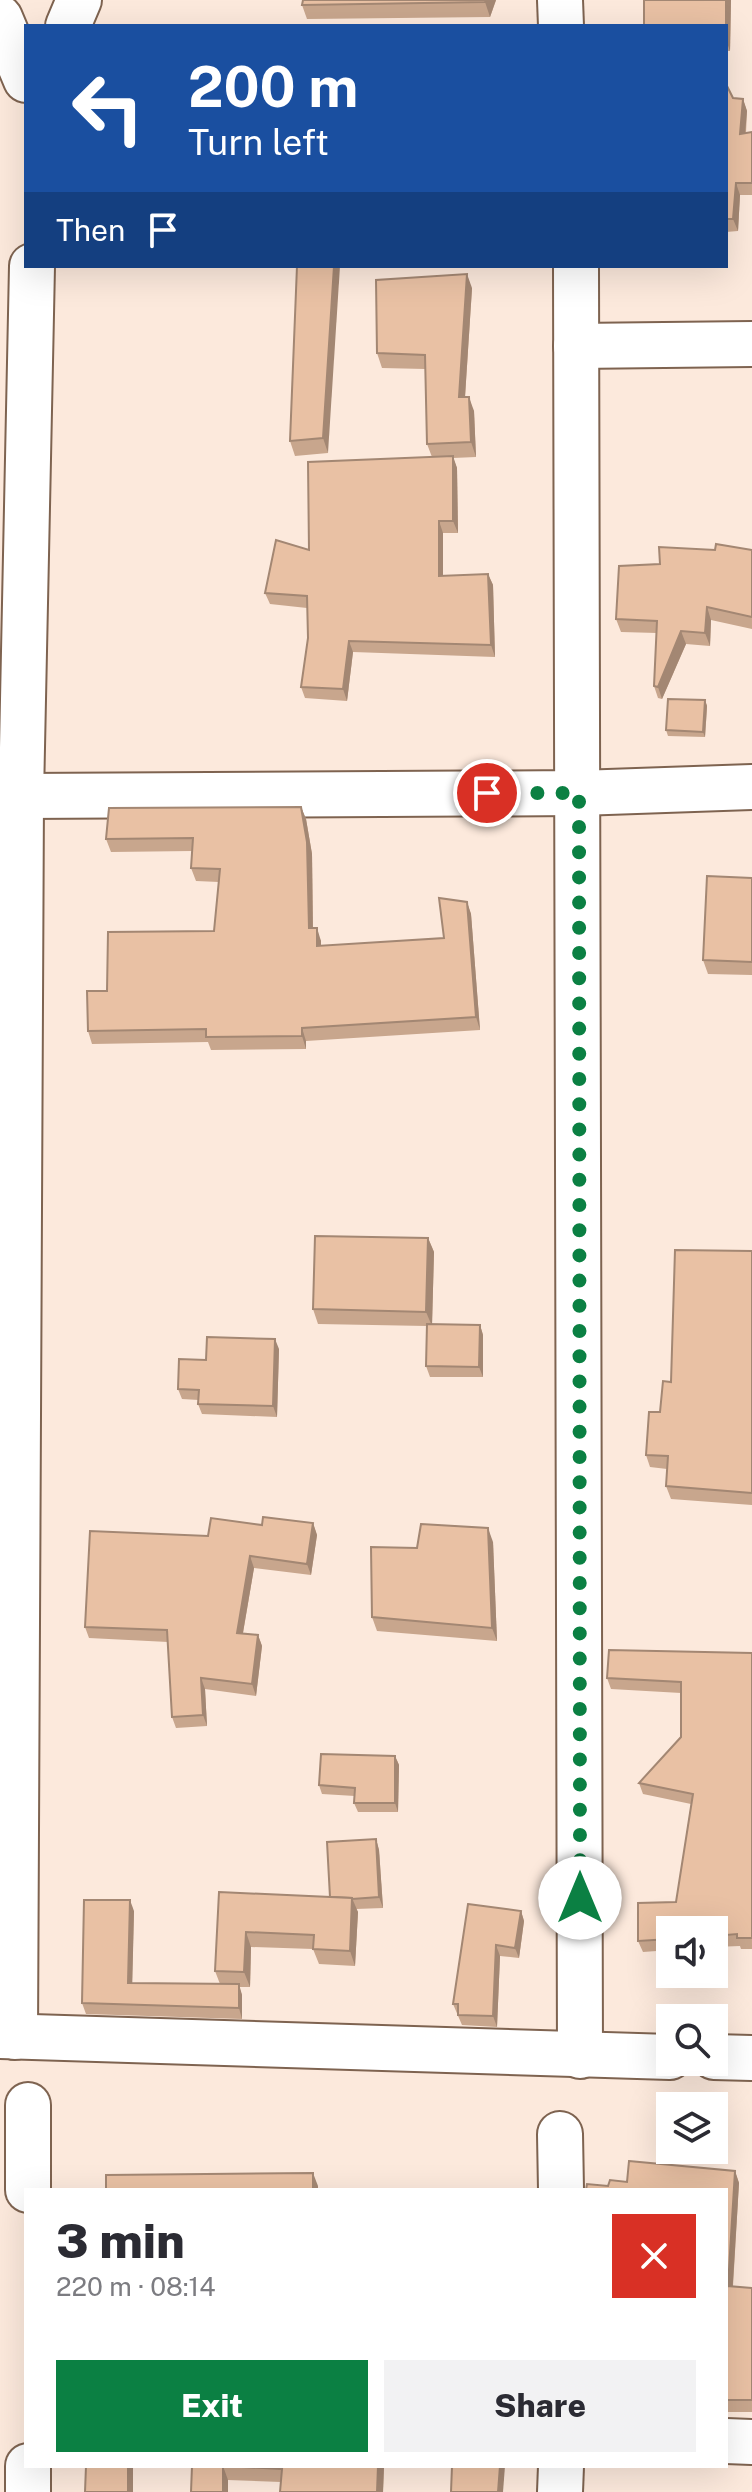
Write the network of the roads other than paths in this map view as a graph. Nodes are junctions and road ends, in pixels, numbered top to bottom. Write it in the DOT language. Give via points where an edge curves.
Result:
graph roads {
  1 [pos="79,0"];
  2 [pos="560,0"];
  3 [pos="0,18"];
  4 [pos="69,24"];
  5 [pos="561,24"];
  6 [pos="24,75"];
  7 [pos="32,268"];
  8 [pos="576,268"];
  9 [pos="752,344"];
  10 [pos="576,346"];
  11 [pos="752,787"];
  12 [pos="579,793"];
  13 [pos="21,796"];
  14 [pos="7,2037"];
  15 [pos="580,2056"];
  16 [pos="656,2057"];
  17 [pos="728,2057"];
  18 [pos="752,2058"];
  19 [pos="28,2105"];
  20 [pos="560,2134"];
  21 [pos="28,2188"];
  22 [pos="561,2188"];
  23 [pos="728,2441"];
  24 [pos="752,2442"];
  25 [pos="28,2468"];
  26 [pos="561,2468"];
  27 [pos="28,2492"];
  28 [pos="560,2492"];
  1 -- 4 [label="street"];
  2 -- 5 [label="street"];
  3 -- 6 [label="street"];
  7 -- 13 [label="street"];
  8 -- 10 [label="street"];
  9 -- 10 [label="street"];
  10 -- 12 [label="street"];
  11 -- 12 [label="street"];
  12 -- 13 [label="street"];
  12 -- 15 [label="street"];
  13 -- 14 [label="street"];
  14 -- 15 [label="street"];
  15 -- 16 [label="street"];
  17 -- 18 [label="street"];
  19 -- 21 [label="street"];
  20 -- 22 [label="street"];
  23 -- 24 [label="street"];
  25 -- 27 [label="street"];
  26 -- 28 [label="street"];
}
